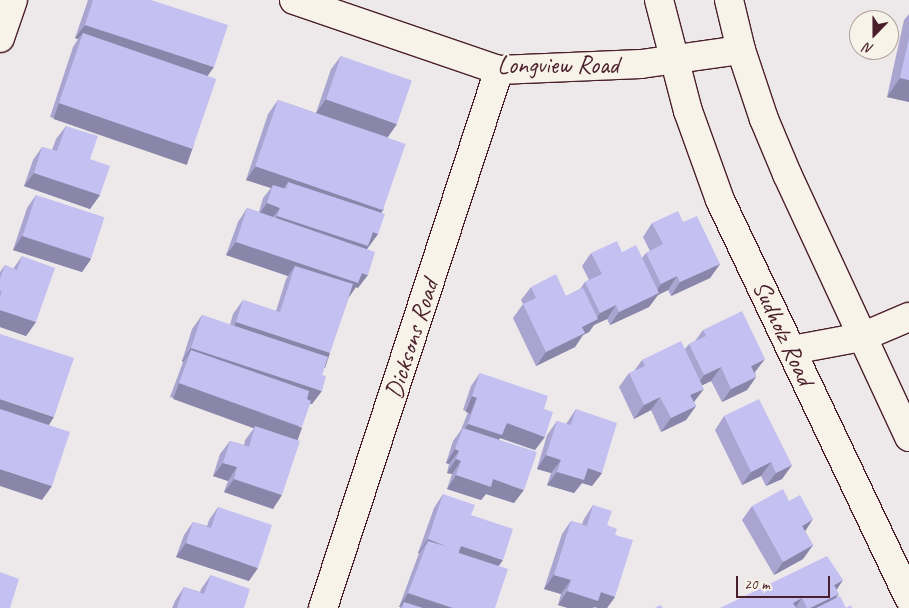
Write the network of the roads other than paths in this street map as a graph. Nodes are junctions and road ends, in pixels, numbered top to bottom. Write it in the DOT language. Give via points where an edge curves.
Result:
graph roads {
  1 [pos="13,0"];
  2 [pos="294,0"];
  3 [pos="659,0"];
  4 [pos="729,0"];
  5 [pos="0,38"];
  6 [pos="742,50"];
  7 [pos="674,61"];
  8 [pos="500,70"];
  9 [pos="909,316"];
  10 [pos="862,337"];
  11 [pos="792,350"];
  12 [pos="909,437"];
  13 [pos="909,598"];
  14 [pos="323,608"];
  1 -- 5 [label="main road"];
  2 -- 8 [label="main road, Longview Road"];
  3 -- 7 [label="main road, Sudholz Road"];
  4 -- 6 [label="main road"];
  6 -- 7 [label="main road, Longview Road"];
  6 -- 10 [label="main road" via="764,119"];
  7 -- 8 [label="main road, Longview Road"];
  7 -- 11 [label="main road, Sudholz Road" via="720,200"];
  8 -- 14 [label="main road, Dicksons Road"];
  9 -- 10 [label="main road"];
  10 -- 11 [label="main road"];
  10 -- 12 [label="main road"];
  11 -- 13 [label="main road, Sudholz Road"];
}
